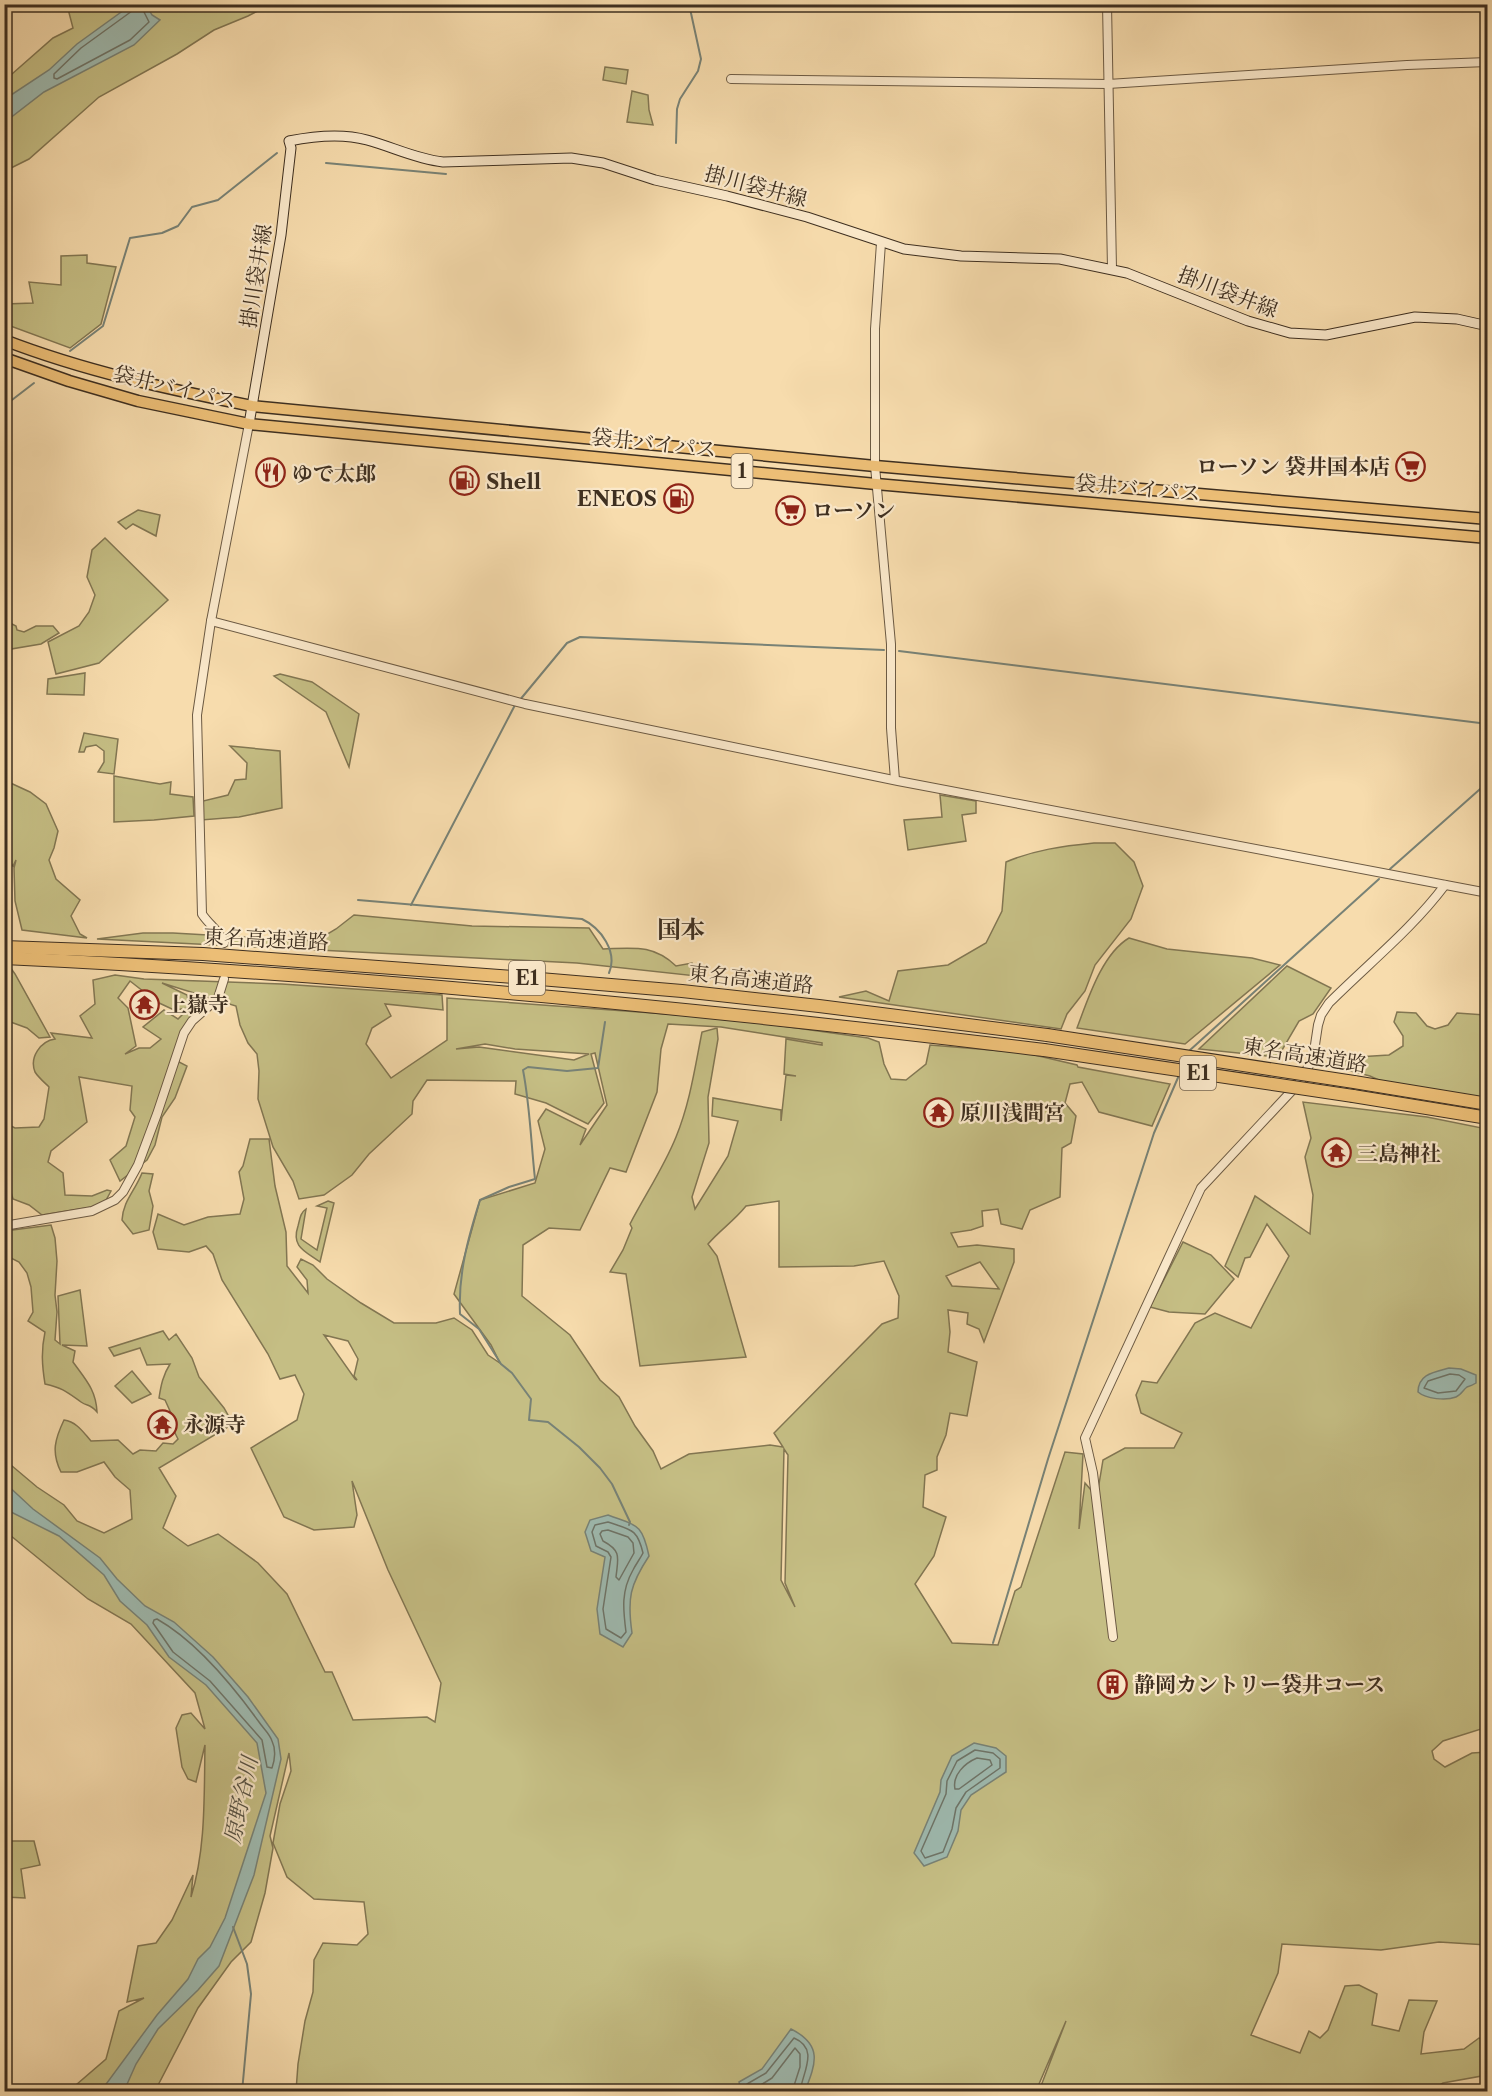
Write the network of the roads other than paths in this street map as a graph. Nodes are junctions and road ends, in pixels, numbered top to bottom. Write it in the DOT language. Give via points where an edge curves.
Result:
graph roads {
  1 [pos="1107,4"];
  2 [pos="1488,62"];
  3 [pos="731,79"];
  4 [pos="1108,84"];
  5 [pos="881,243"];
  6 [pos="1112,269"];
  7 [pos="1488,326"];
  8 [pos="4,340"];
  9 [pos="4,358"];
  10 [pos="252,405"];
  11 [pos="249,424"];
  12 [pos="875,466"];
  13 [pos="876,484"];
  14 [pos="1488,519"];
  15 [pos="1488,538"];
  16 [pos="212,621"];
  17 [pos="895,780"];
  18 [pos="1445,885"];
  19 [pos="1488,893"];
  20 [pos="224,943"];
  21 [pos="4,947"];
  22 [pos="4,958"];
  23 [pos="224,979"];
  24 [pos="1488,1104"];
  25 [pos="1488,1118"];
  26 [pos="4,1226"];
  27 [pos="1113,1637"];
  1 -- 4 [label="street"];
  2 -- 4 [label="street"];
  3 -- 4 [label="street"];
  4 -- 6 [label="street"];
  5 -- 6 [label="main road, 掛川袋井線" via="925,253 1060,259"];
  5 -- 10 [label="main road, 掛川袋井線" via="807,217 587,159 443,162 361,138 311,136 289,141 281,234"];
  5 -- 12 [label="street" via="875,329"];
  6 -- 7 [label="main road, 掛川袋井線" via="1290,333 1326,334 1414,317 1457,319"];
  8 -- 10 [label="highway, 袋井バイパス / 1" via="108,373"];
  9 -- 11 [label="highway, 袋井バイパス / 1" via="138,401"];
  10 -- 11 [label="main road, 掛川袋井線"];
  10 -- 12 [label="highway, 袋井バイパス / 1"];
  11 -- 13 [label="highway, 袋井バイパス / 1"];
  11 -- 16 [label="street"];
  12 -- 13 [label="street"];
  12 -- 14 [label="highway, 袋井バイパス / 1"];
  13 -- 15 [label="highway, 袋井バイパス / 1"];
  13 -- 17 [label="street" via="891,644"];
  16 -- 17 [label="street" via="517,702"];
  16 -- 20 [label="street" via="196,721 202,914 219,931"];
  17 -- 18 [label="street"];
  18 -- 19 [label="street"];
  18 -- 27 [label="street" via="1396,940 1329,1003 1318,1025 1313,1058 1300,1082 1201,1188 1085,1438 1093,1473"];
  21 -- 24 [label="highway, 東名高速道路 / E1, bridge" via="214,955 540,979 819,1006 1047,1035"];
  22 -- 25 [label="highway, 東名高速道路 / E1, bridge" via="141,964 527,994 804,1021 1044,1050"];
  23 -- 26 [label="street" via="218,998 184,1033 138,1165 123,1192 92,1211"];
}
